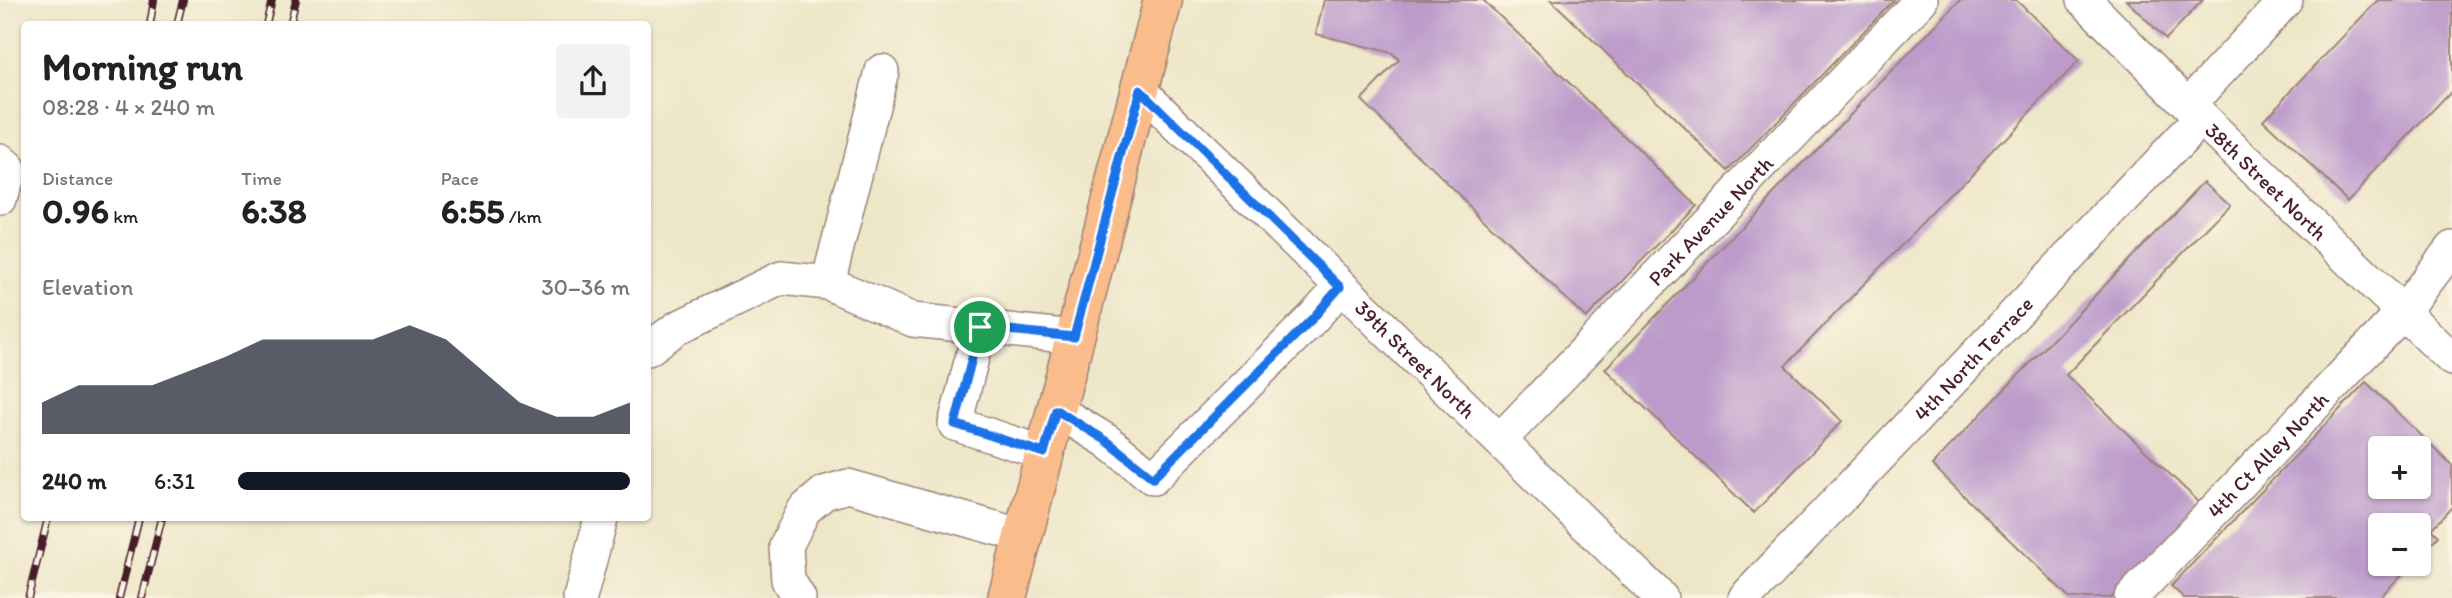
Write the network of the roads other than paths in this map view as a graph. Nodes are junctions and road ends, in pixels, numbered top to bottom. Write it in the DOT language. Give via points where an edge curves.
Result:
graph roads {
  1 [pos="1163,0"];
  2 [pos="1921,0"];
  3 [pos="2084,0"];
  4 [pos="2286,0"];
  5 [pos="882,71"];
  6 [pos="1140,90"];
  7 [pos="2194,112"];
  8 [pos="0,162"];
  9 [pos="0,199"];
  10 [pos="2452,248"];
  11 [pos="828,283"];
  12 [pos="1340,287"];
  13 [pos="2403,312"];
  14 [pos="980,327"];
  15 [pos="1074,337"];
  16 [pos="651,347"];
  17 [pos="2452,359"];
  18 [pos="1056,410"];
  19 [pos="1500,440"];
  20 [pos="1044,453"];
  21 [pos="600,521"];
  22 [pos="1023,536"];
  23 [pos="580,598"];
  24 [pos="799,598"];
  25 [pos="1007,598"];
  26 [pos="1661,598"];
  27 [pos="1745,598"];
  28 [pos="2131,598"];
  1 -- 6 [label="main road"];
  2 -- 19 [label="street, Park Avenue North"];
  3 -- 7 [label="street, 38th Street North"];
  4 -- 7 [label="street, 4th North Terrace"];
  5 -- 11 [label="street"];
  6 -- 12 [label="street, 39th Street North"];
  6 -- 15 [label="main road"];
  7 -- 13 [label="street, 38th Street North"];
  7 -- 27 [label="street, 4th North Terrace"];
  8 -- 9 [label="street" via="8,169"];
  10 -- 13 [label="street, 4th Ct Alley North"];
  11 -- 14 [label="street" via="913,320"];
  11 -- 16 [label="street" via="781,278 677,328"];
  12 -- 18 [label="street" via="1153,478 1107,441"];
  12 -- 19 [label="street, 39th Street North"];
  13 -- 17 [label="street, 38th Street North"];
  13 -- 28 [label="street, 4th Ct Alley North"];
  14 -- 15 [label="street"];
  14 -- 20 [label="street" via="955,424"];
  15 -- 18 [label="main road"];
  18 -- 20 [label="main road"];
  19 -- 26 [label="street, 39th Street North"];
  20 -- 22 [label="main road"];
  21 -- 23 [label="street"];
  22 -- 24 [label="street" via="848,486 824,493 804,510 786,546 789,580"];
  22 -- 25 [label="main road"];
}
